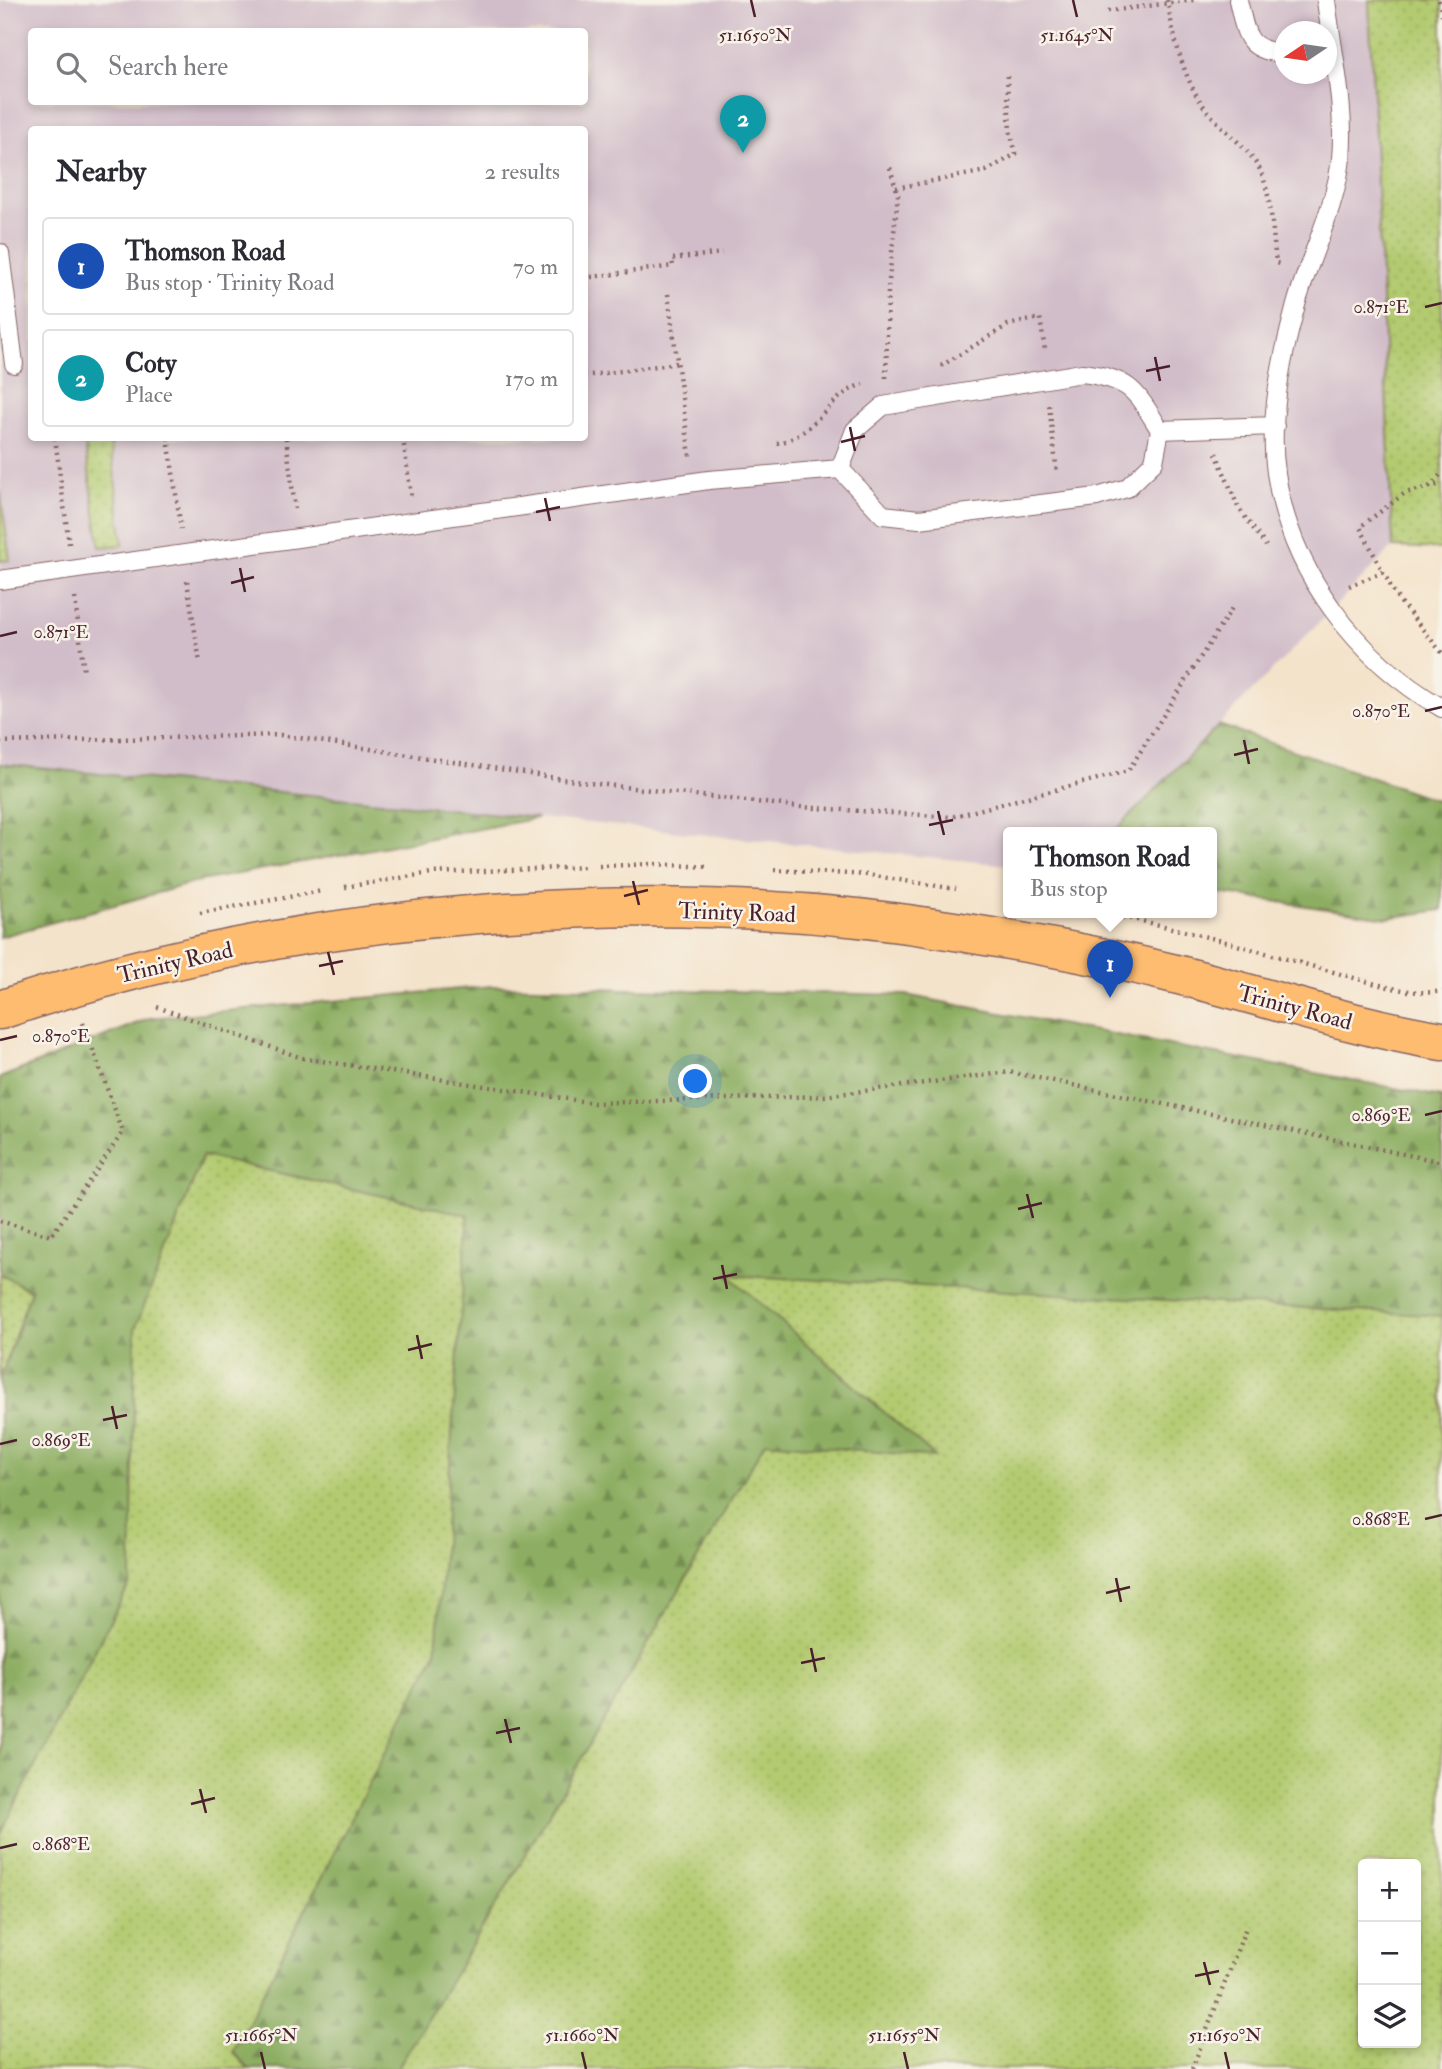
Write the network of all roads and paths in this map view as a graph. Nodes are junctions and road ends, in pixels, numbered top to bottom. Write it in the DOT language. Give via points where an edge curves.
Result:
graph roads {
  1 [pos="1194,0"];
  2 [pos="1238,0"];
  3 [pos="1326,0"];
  4 [pos="1439,0"];
  5 [pos="1167,2"];
  6 [pos="1108,11"];
  7 [pos="1442,15"];
  8 [pos="1327,21"];
  9 [pos="1274,52"];
  10 [pos="1007,76"];
  11 [pos="1335,84"];
  12 [pos="889,164"];
  13 [pos="895,187"];
  14 [pos="0,253"];
  15 [pos="722,253"];
  16 [pos="1308,270"];
  17 [pos="588,277"];
  18 [pos="667,294"];
  19 [pos="1040,318"];
  20 [pos="678,363"];
  21 [pos="14,364"];
  22 [pos="915,374"];
  23 [pos="588,375"];
  24 [pos="886,379"];
  25 [pos="878,380"];
  26 [pos="871,381"];
  27 [pos="919,398"];
  28 [pos="1048,398"];
  29 [pos="1275,426"];
  30 [pos="1211,429"];
  31 [pos="1160,430"];
  32 [pos="55,441"];
  33 [pos="169,441"];
  34 [pos="286,441"];
  35 [pos="403,441"];
  36 [pos="771,444"];
  37 [pos="691,468"];
  38 [pos="840,469"];
  39 [pos="1442,473"];
  40 [pos="1059,482"];
  41 [pos="1442,484"];
  42 [pos="1429,488"];
  43 [pos="297,521"];
  44 [pos="415,524"];
  45 [pos="1291,531"];
  46 [pos="183,537"];
  47 [pos="70,552"];
  48 [pos="186,570"];
  49 [pos="1383,572"];
  50 [pos="0,580"];
  51 [pos="74,587"];
  52 [pos="1322,598"];
  53 [pos="1232,608"];
  54 [pos="1442,653"];
  55 [pos="200,663"];
  56 [pos="84,673"];
  57 [pos="1442,708"];
  58 [pos="0,742"];
  59 [pos="1129,918"];
  60 [pos="69,986"];
  61 [pos="1442,991"];
  62 [pos="155,1007"];
  63 [pos="0,1010"];
  64 [pos="1442,1024"];
  65 [pos="1388,1033"];
  66 [pos="1442,1041"];
  67 [pos="1442,1162"];
  68 [pos="0,1221"];
  69 [pos="1247,1925"];
  70 [pos="1192,2069"];
  1 -- 5 [label="path"];
  2 -- 9 [label="lane" via="1247,38 1264,52"];
  3 -- 8 [label="lane"];
  4 -- 7 [label="path"];
  5 -- 6 [label="path"];
  5 -- 16 [label="path" via="1176,43 1209,114 1263,175 1276,263"];
  10 -- 13 [label="path" via="1016,154 986,171"];
  11 -- 16 [label="lane" via="1341,159"];
  12 -- 13 [label="path"];
  13 -- 24 [label="path"];
  14 -- 21 [label="lane"];
  15 -- 17 [label="path" via="672,259 673,266"];
  16 -- 29 [label="lane" via="1296,306"];
  18 -- 20 [label="path"];
  19 -- 22 [label="path" via="1007,325 956,359"];
  20 -- 23 [label="path"];
  20 -- 37 [label="path"];
  22 -- 24 [label="path"];
  22 -- 27 [label="path"];
  24 -- 25 [label="path"];
  26 -- 36 [label="path" via="836,398 806,430"];
  27 -- 31 [label="lane" via="1082,373 1107,376 1131,386"];
  27 -- 38 [label="lane" via="883,406 855,430"];
  28 -- 40 [label="path"];
  29 -- 30 [label="lane"];
  29 -- 45 [label="lane" via="1275,471"];
  30 -- 31 [label="lane"];
  30 -- 45 [label="path" via="1217,458 1238,507 1264,546"];
  31 -- 38 [label="lane" via="1154,462 1127,488 1097,497 932,517 883,515"];
  32 -- 47 [label="path"];
  33 -- 46 [label="path"];
  34 -- 43 [label="path"];
  35 -- 44 [label="path"];
  38 -- 44 [label="lane" via="709,480"];
  39 -- 42 [label="path"];
  41 -- 42 [label="path"];
  42 -- 49 [label="path" via="1405,493 1360,527"];
  44 -- 50 [label="lane"];
  45 -- 52 [label="lane"];
  48 -- 55 [label="path"];
  49 -- 52 [label="path"];
  49 -- 54 [label="path" via="1398,599"];
  51 -- 56 [label="path"];
  52 -- 57 [label="lane" via="1383,666"];
  53 -- 58 [label="path" via="1128,771 951,817 800,807 589,783 279,735"];
  59 -- 61 [label="path" via="1368,981 1430,993"];
  60 -- 63 [label="main road, Trinity Road"];
  60 -- 65 [label="main road, Trinity Road" via="248,945 341,930 485,912 676,909 818,915 959,932 1168,972"];
  60 -- 68 [label="path" via="123,1132 51,1236"];
  62 -- 67 [label="path" via="302,1058 594,1103 824,1096 1010,1072"];
  64 -- 65 [label="main road, Trinity Road"];
  65 -- 66 [label="main road, Trinity Road"];
  69 -- 70 [label="path"];
}
